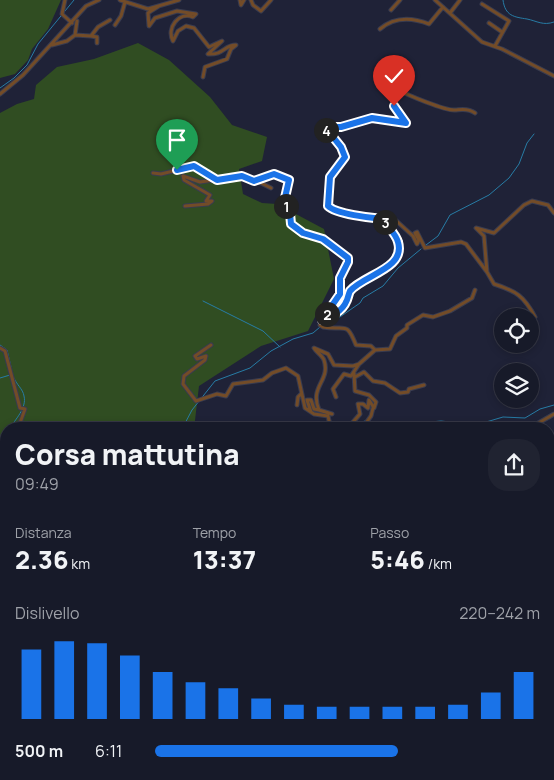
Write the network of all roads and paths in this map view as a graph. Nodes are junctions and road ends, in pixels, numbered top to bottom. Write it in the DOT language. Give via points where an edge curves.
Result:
graph roads {
  1 [pos="65,0"];
  2 [pos="98,0"];
  3 [pos="180,0"];
  4 [pos="240,0"];
  5 [pos="244,0"];
  6 [pos="251,0"];
  7 [pos="275,0"];
  8 [pos="400,0"];
  9 [pos="435,0"];
  10 [pos="460,0"];
  11 [pos="122,1"];
  12 [pos="270,1"];
  13 [pos="482,4"];
  14 [pos="158,6"];
  15 [pos="442,7"];
  16 [pos="391,10"];
  17 [pos="450,14"];
  18 [pos="76,19"];
  19 [pos="110,20"];
  20 [pos="489,23"];
  21 [pos="72,24"];
  22 [pos="115,25"];
  23 [pos="380,30"];
  24 [pos="502,32"];
  25 [pos="75,35"];
  26 [pos="91,36"];
  27 [pos="97,43"];
  28 [pos="51,45"];
  29 [pos="495,46"];
  30 [pos="202,76"];
  31 [pos="554,76"];
  32 [pos="0,94"];
  33 [pos="475,113"];
  34 [pos="153,173"];
  35 [pos="216,179"];
  36 [pos="254,181"];
  37 [pos="271,188"];
  38 [pos="185,206"];
  39 [pos="554,213"];
  40 [pos="369,217"];
  41 [pos="487,272"];
  42 [pos="475,290"];
  43 [pos="529,308"];
  44 [pos="322,320"];
  45 [pos="211,345"];
  46 [pos="0,348"];
  47 [pos="375,350"];
  48 [pos="358,366"];
  49 [pos="354,372"];
  50 [pos="354,377"];
  51 [pos="424,385"];
  52 [pos="301,394"];
  53 [pos="336,397"];
  54 [pos="297,405"];
  55 [pos="373,408"];
  56 [pos="318,410"];
  57 [pos="312,413"];
  58 [pos="332,414"];
  59 [pos="554,414"];
  60 [pos="20,422"];
  61 [pos="329,422"];
  62 [pos="353,422"];
  63 [pos="367,422"];
  64 [pos="540,422"];
  1 -- 21 [label="street" via="63,15"];
  2 -- 18 [label="street" via="90,2"];
  3 -- 14 [label="street"];
  4 -- 5 [label="street" via="241,5"];
  6 -- 12 [label="street" via="260,11"];
  7 -- 12 [label="street"];
  8 -- 16 [label="street"];
  9 -- 15 [label="street"];
  10 -- 17 [label="street"];
  11 -- 14 [label="street" via="148,9"];
  11 -- 22 [label="street" via="121,16"];
  13 -- 24 [label="street" via="509,21"];
  14 -- 30 [label="street" via="148,13 149,26 155,18 177,11 196,14 176,20 170,34 172,41 186,26 194,28 209,47 222,41 208,54 218,54 236,45 227,59 205,67"];
  15 -- 17 [label="street"];
  15 -- 23 [label="street" via="428,24 416,20 390,21"];
  17 -- 29 [label="street" via="478,39"];
  18 -- 21 [label="street"];
  18 -- 25 [label="street"];
  19 -- 26 [label="street"];
  20 -- 24 [label="street" via="493,29"];
  21 -- 28 [label="street"];
  24 -- 29 [label="street"];
  25 -- 26 [label="street"];
  25 -- 28 [label="street"];
  26 -- 27 [label="street" via="97,37"];
  28 -- 32 [label="street"];
  29 -- 31 [label="street"];
  33 -- 40 [label="street" via="414,99 399,90 393,94 392,102 406,123 372,118 341,127 326,126 345,157 330,177 328,206 335,211"];
  34 -- 35 [label="street" via="194,166"];
  35 -- 36 [label="street" via="242,176"];
  35 -- 38 [label="street" via="200,182 183,176 184,180 210,195 206,201 212,200 208,204"];
  36 -- 37 [label="street"];
  36 -- 44 [label="street" via="274,174 289,180 284,202 291,224 303,233 323,239 348,258 340,278 340,294"];
  39 -- 41 [label="street" via="548,205 532,201 494,233 476,228 484,236"];
  40 -- 41 [label="street" via="391,216 413,236 417,244 417,232 425,248 466,244"];
  40 -- 44 [label="street" via="384,220 398,241 397,256 387,268 352,290 340,309"];
  41 -- 43 [label="street" via="494,284 511,289"];
  42 -- 47 [label="street" via="472,298 450,311 433,317 423,315 407,326 396,336 390,349"];
  44 -- 47 [label="street" via="320,325 348,329 356,345 371,346"];
  45 -- 52 [label="street" via="195,356 197,359 206,356 205,360 184,376 183,384 196,401 217,394 226,396 231,385 263,380 282,368 297,373 302,384"];
  46 -- 60 [label="street" via="4,351 21,408 25,409"];
  47 -- 48 [label="street"];
  48 -- 49 [label="street"];
  48 -- 56 [label="street" via="334,365 328,354 314,348 324,362 323,379 315,396"];
  49 -- 50 [label="street"];
  49 -- 53 [label="street" via="350,377 344,374 335,386 333,392"];
  50 -- 51 [label="street" via="364,372 373,381 385,383 402,393"];
  50 -- 55 [label="street" via="355,391 374,398"];
  52 -- 54 [label="street"];
  52 -- 57 [label="street" via="304,406"];
  55 -- 62 [label="street" via="369,400 368,408 358,404 360,414"];
  55 -- 63 [label="street"];
  56 -- 57 [label="street" via="308,399"];
  56 -- 58 [label="street"];
  57 -- 61 [label="street" via="328,416"];
  59 -- 64 [label="street"];
}
